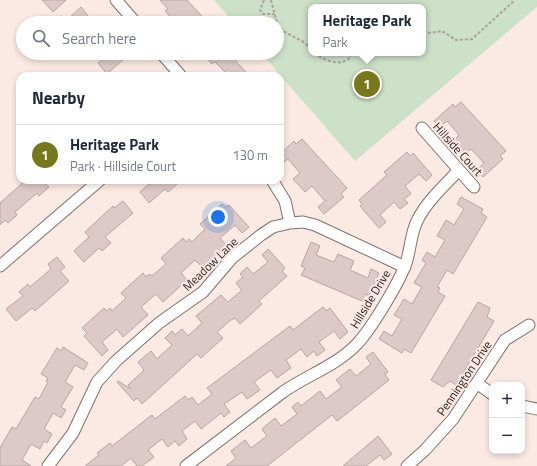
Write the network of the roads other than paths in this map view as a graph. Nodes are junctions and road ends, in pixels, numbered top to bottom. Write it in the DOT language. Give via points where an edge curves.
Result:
graph roads {
  1 [pos="116,0"];
  2 [pos="130,16"];
  3 [pos="167,60"];
  4 [pos="178,72"];
  5 [pos="422,128"];
  6 [pos="458,170"];
  7 [pos="95,184"];
  8 [pos="275,184"];
  9 [pos="474,187"];
  10 [pos="290,223"];
  11 [pos="0,266"];
  12 [pos="405,267"];
  13 [pos="529,325"];
  14 [pos="478,384"];
  15 [pos="489,392"];
  16 [pos="525,407"];
  17 [pos="537,409"];
  18 [pos="48,466"];
  19 [pos="186,466"];
  20 [pos="407,466"];
  1 -- 2 [label="street"];
  3 -- 4 [label="street"];
  5 -- 6 [label="street, Hillside Court"];
  6 -- 9 [label="street, Hillside Court"];
  6 -- 12 [label="street, Hillside Drive" via="425,207 417,220"];
  7 -- 11 [label="street"];
  8 -- 10 [label="street" via="286,200"];
  10 -- 12 [label="street, Meadow Lane" via="315,225"];
  10 -- 18 [label="street, Meadow Lane" via="273,227 232,258 203,292 159,323 106,371 97,382 73,432"];
  12 -- 19 [label="street, Hillside Drive" via="356,345 319,372 294,384"];
  13 -- 14 [label="street, Pennington Drive" via="505,340"];
  14 -- 15 [label="street"];
  14 -- 20 [label="street, Pennington Drive" via="453,419"];
  16 -- 17 [label="street"];
}
